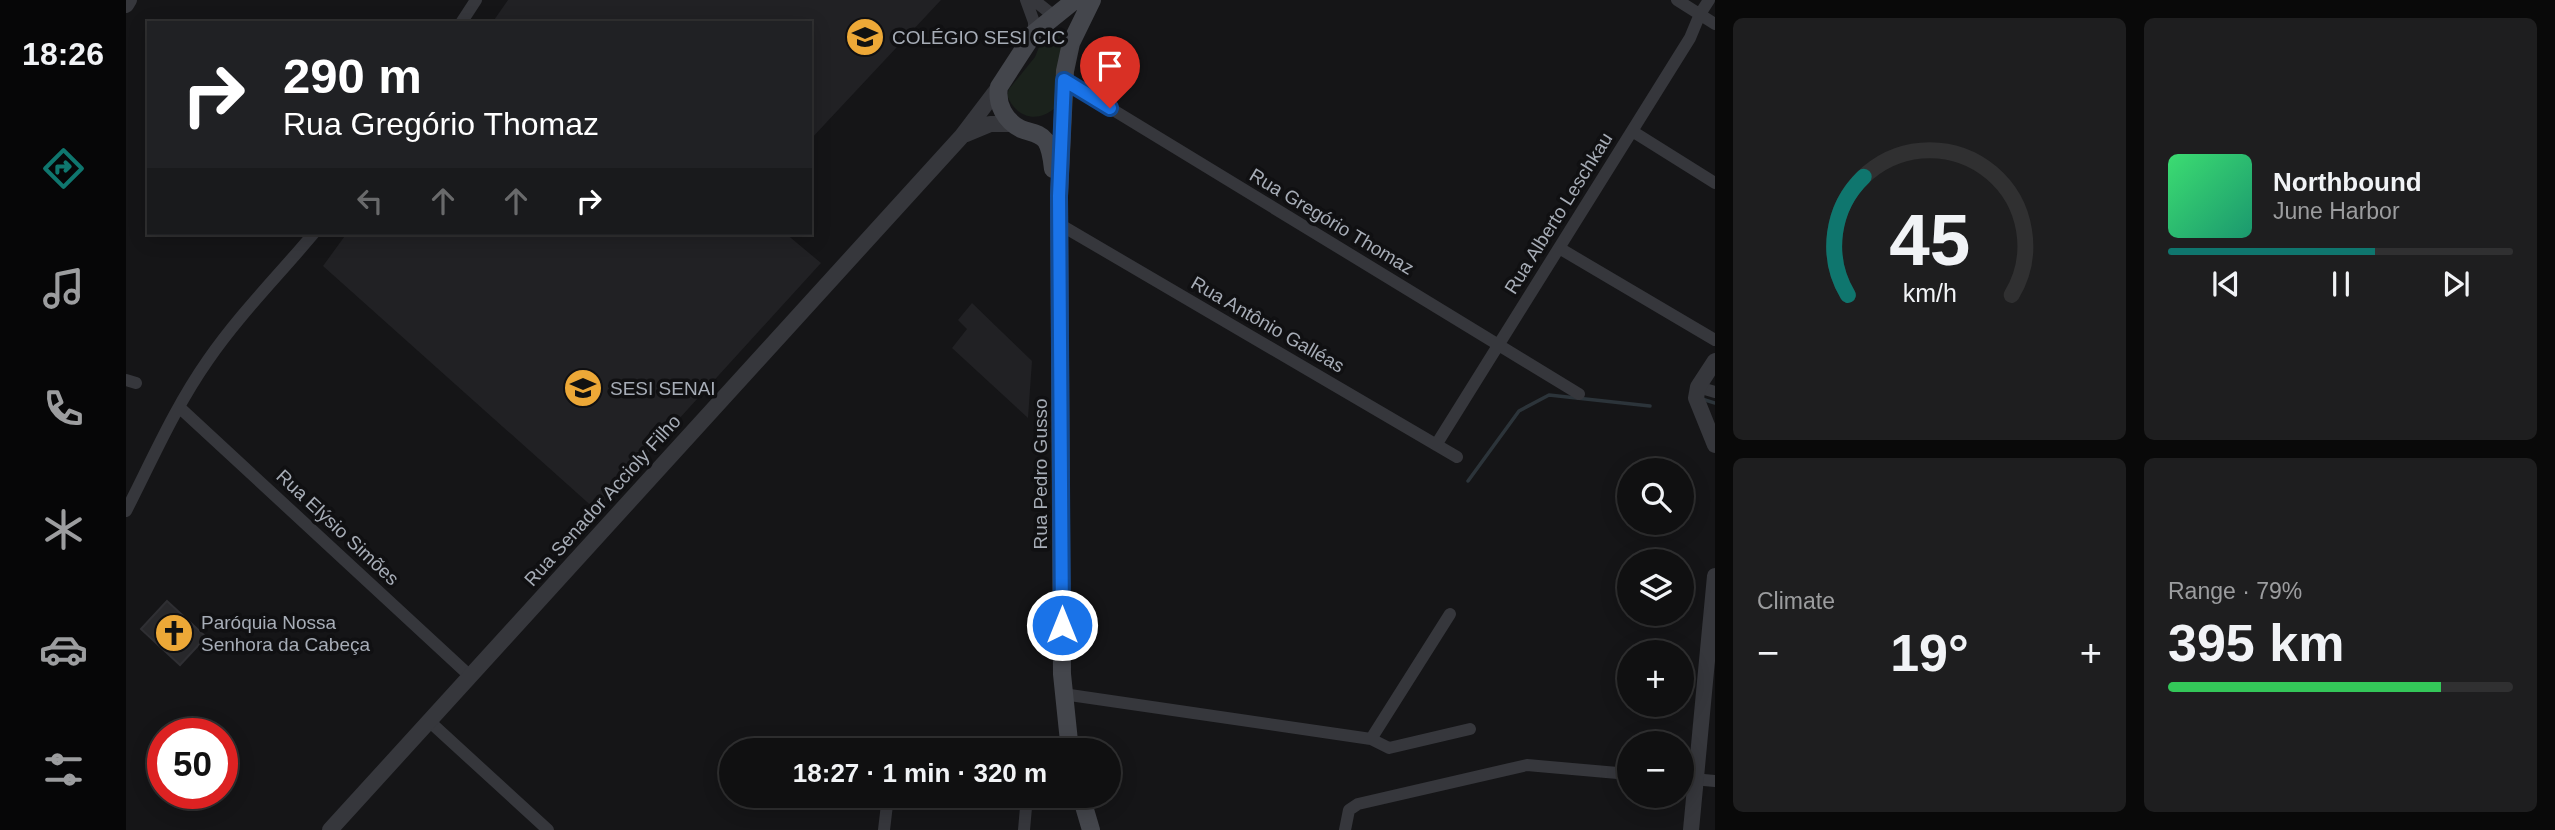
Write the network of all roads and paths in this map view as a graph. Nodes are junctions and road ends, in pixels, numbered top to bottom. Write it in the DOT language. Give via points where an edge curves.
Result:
graph roads {
  1 [pos="129,0"];
  2 [pos="476,0"];
  3 [pos="1026,0"];
  4 [pos="1034,0"];
  5 [pos="1075,0"];
  6 [pos="1092,0"];
  7 [pos="1677,0"];
  8 [pos="1709,0"];
  9 [pos="126,5"];
  10 [pos="1700,15"];
  11 [pos="1055,17"];
  12 [pos="462,21"];
  13 [pos="1715,24"];
  14 [pos="1034,33"];
  15 [pos="1076,33"];
  16 [pos="1064,80"];
  17 [pos="999,87"];
  18 [pos="1062,121"];
  19 [pos="1013,124"];
  20 [pos="1632,131"];
  21 [pos="1032,132"];
  22 [pos="961,137"];
  23 [pos="1715,183"];
  24 [pos="1059,196"];
  25 [pos="1059,224"];
  26 [pos="312,235"];
  27 [pos="1559,248"];
  28 [pos="1715,340"];
  29 [pos="1499,345"];
  30 [pos="1715,361"];
  31 [pos="1698,387"];
  32 [pos="1715,392"];
  33 [pos="1579,394"];
  34 [pos="179,407"];
  35 [pos="1436,445"];
  36 [pos="1715,445"];
  37 [pos="1457,457"];
  38 [pos="126,511"];
  39 [pos="1715,576"];
  40 [pos="1450,614"];
  41 [pos="470,676"];
  42 [pos="1063,694"];
  43 [pos="429,721"];
  44 [pos="1470,729"];
  45 [pos="1068,738"];
  46 [pos="1371,739"];
  47 [pos="1694,740"];
  48 [pos="1617,773"];
  49 [pos="1694,779"];
  50 [pos="1715,781"];
  51 [pos="887,808"];
  52 [pos="1026,808"];
  53 [pos="1085,808"];
  54 [pos="1690,808"];
  55 [pos="330,830"];
  56 [pos="548,830"];
  57 [pos="884,830"];
  58 [pos="1024,830"];
  59 [pos="1091,830"];
  60 [pos="1345,830"];
  61 [pos="1691,830"];
  1 -- 9 [label="street"];
  2 -- 12 [label="street"];
  3 -- 14 [label="street"];
  4 -- 11 [label="street"];
  5 -- 11 [label="main road"];
  6 -- 15 [label="main road, Rua Pedro Gusso"];
  7 -- 10 [label="street"];
  8 -- 10 [label="street, Rua Alberto Leschkau"];
  10 -- 13 [label="street"];
  10 -- 20 [label="street, Rua Alberto Leschkau"];
  11 -- 14 [label="main road"];
  11 -- 15 [label="main road" via="1068,21"];
  14 -- 17 [label="main road"];
  15 -- 16 [label="main road, Rua Pedro Gusso"];
  16 -- 18 [label="main road, Rua Pedro Gusso"];
  16 -- 29 [label="street, Rua Gregório Thomaz"];
  17 -- 19 [label="main road" via="1002,110"];
  17 -- 22 [label="street, Rua Senador Accioly Filho"];
  18 -- 21 [label="main road" via="1050,130"];
  18 -- 24 [label="main road, Rua Pedro Gusso"];
  19 -- 21 [label="main road"];
  19 -- 22 [label="street, Rua Senador Accioly Filho" via="990,124"];
  20 -- 23 [label="street"];
  20 -- 27 [label="street, Rua Alberto Leschkau"];
  21 -- 24 [label="main road, Rua Pedro Gusso" via="1047,143"];
  22 -- 41 [label="street, Rua Senador Accioly Filho"];
  24 -- 25 [label="main road, Rua Pedro Gusso"];
  25 -- 35 [label="street, Rua Antônio Galléas"];
  25 -- 42 [label="main road, Rua Pedro Gusso"];
  26 -- 34 [label="street" via="238,319"];
  27 -- 28 [label="street"];
  27 -- 29 [label="street, Rua Alberto Leschkau"];
  29 -- 33 [label="street, Rua Gregório Thomaz"];
  29 -- 35 [label="street, Rua Alberto Leschkau"];
  30 -- 31 [label="street"];
  31 -- 32 [label="street"];
  31 -- 36 [label="street" via="1698,406"];
  34 -- 38 [label="street"];
  34 -- 41 [label="street, Rua Elýsio Simões"];
  35 -- 37 [label="street, Rua Antônio Galléas"];
  39 -- 47 [label="street"];
  40 -- 46 [label="street"];
  41 -- 43 [label="street, Rua Senador Accioly Filho"];
  42 -- 45 [label="main road, Rua Pedro Gusso"];
  42 -- 46 [label="street"];
  43 -- 55 [label="street, Rua Senador Accioly Filho"];
  43 -- 56 [label="street"];
  44 -- 46 [label="street" via="1389,748"];
  48 -- 60 [label="street" via="1519,766 1358,804 1349,810"];
  49 -- 50 [label="street"];
  51 -- 57 [label="street"];
  52 -- 58 [label="street"];
  53 -- 59 [label="main road"];
  54 -- 61 [label="street"];
}
